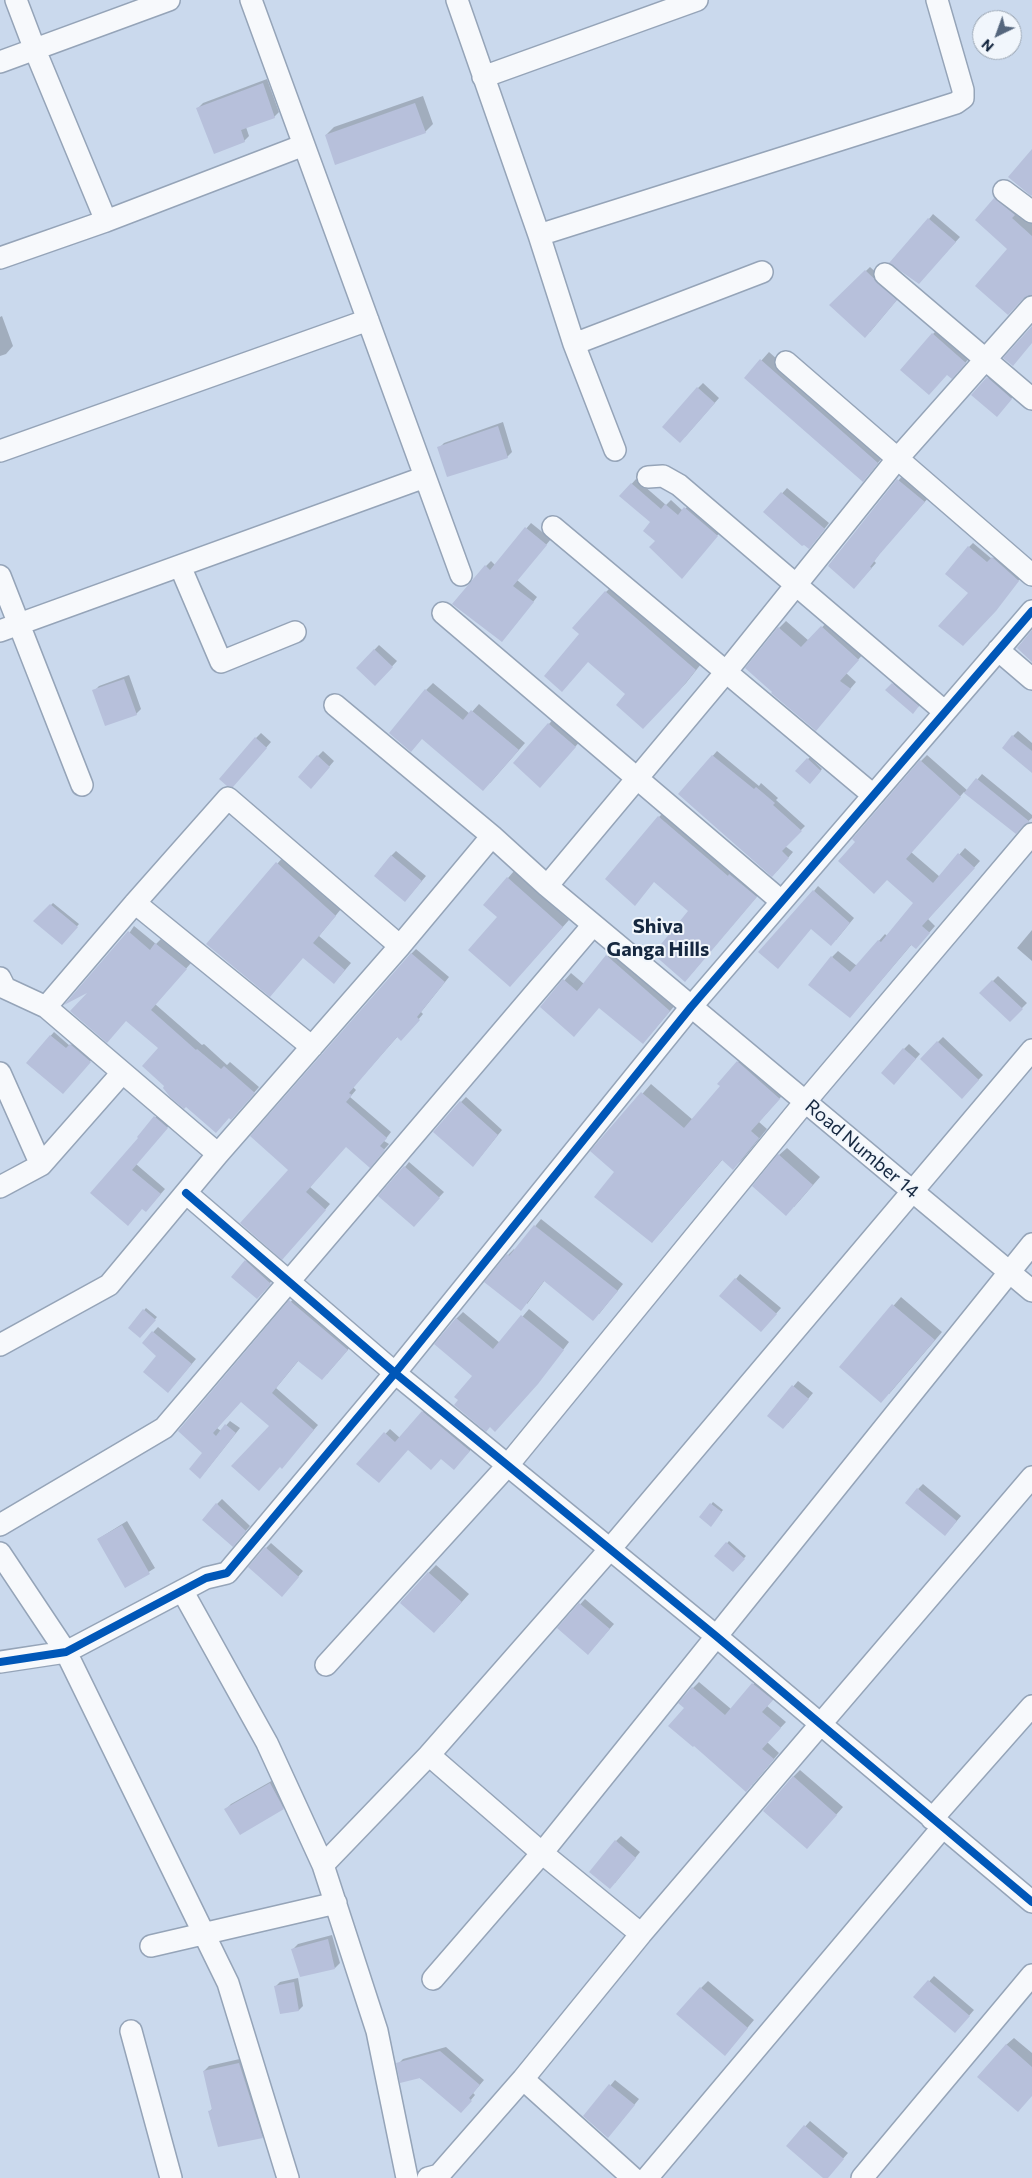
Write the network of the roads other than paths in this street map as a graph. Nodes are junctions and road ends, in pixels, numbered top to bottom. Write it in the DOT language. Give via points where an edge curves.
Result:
graph roads {
  1 [pos="16,0"];
  2 [pos="169,0"];
  3 [pos="251,0"];
  4 [pos="457,0"];
  5 [pos="697,0"];
  6 [pos="937,0"];
  7 [pos="34,50"];
  8 [pos="0,62"];
  9 [pos="483,77"];
  10 [pos="304,145"];
  11 [pos="1004,191"];
  12 [pos="1032,212"];
  13 [pos="106,221"];
  14 [pos="539,235"];
  15 [pos="0,258"];
  16 [pos="762,272"];
  17 [pos="885,274"];
  18 [pos="1032,308"];
  19 [pos="368,320"];
  20 [pos="574,344"];
  21 [pos="986,360"];
  22 [pos="786,362"];
  23 [pos="1032,399"];
  24 [pos="615,450"];
  25 [pos="0,451"];
  26 [pos="898,458"];
  27 [pos="425,477"];
  28 [pos="648,477"];
  29 [pos="553,527"];
  30 [pos="180,566"];
  31 [pos="1032,575"];
  32 [pos="0,576"];
  33 [pos="462,576"];
  34 [pos="796,585"];
  35 [pos="1032,611"];
  36 [pos="443,614"];
  37 [pos="9,628"];
  38 [pos="295,632"];
  39 [pos="998,650"];
  40 [pos="726,672"];
  41 [pos="1032,679"];
  42 [pos="335,705"];
  43 [pos="945,712"];
  44 [pos="636,778"];
  45 [pos="82,785"];
  46 [pos="874,795"];
  47 [pos="1032,834"];
  48 [pos="492,836"];
  49 [pos="547,886"];
  50 [pos="781,901"];
  51 [pos="135,903"];
  52 [pos="593,924"];
  53 [pos="400,946"];
  54 [pos="2,986"];
  55 [pos="46,1007"];
  56 [pos="691,1007"];
  57 [pos="312,1047"];
  58 [pos="1032,1050"];
  59 [pos="0,1073"];
  60 [pos="122,1073"];
  61 [pos="805,1102"];
  62 [pos="218,1154"];
  63 [pos="41,1165"];
  64 [pos="0,1187"];
  65 [pos="912,1191"];
  66 [pos="186,1193"];
  67 [pos="1032,1244"];
  68 [pos="1008,1272"];
  69 [pos="288,1282"];
  70 [pos="1032,1292"];
  71 [pos="0,1346"];
  72 [pos="395,1373"];
  73 [pos="508,1465"];
  74 [pos="1032,1477"];
  75 [pos="0,1525"];
  76 [pos="610,1549"];
  77 [pos="0,1553"];
  78 [pos="183,1592"];
  79 [pos="716,1636"];
  80 [pos="66,1652"];
  81 [pos="0,1662"];
  82 [pos="326,1666"];
  83 [pos="1032,1706"];
  84 [pos="819,1724"];
  85 [pos="429,1755"];
  86 [pos="937,1823"];
  87 [pos="542,1853"];
  88 [pos="323,1865"];
  89 [pos="1032,1902"];
  90 [pos="336,1903"];
  91 [pos="204,1934"];
  92 [pos="641,1934"];
  93 [pos="151,1946"];
  94 [pos="1032,1975"];
  95 [pos="433,1978"];
  96 [pos="131,2031"];
  97 [pos="522,2079"];
  98 [pos="171,2178"];
  99 [pos="288,2178"];
  100 [pos="407,2178"];
  101 [pos="428,2178"];
  102 [pos="633,2178"];
  103 [pos="647,2178"];
  104 [pos="862,2178"];
  1 -- 7 [label="street"];
  2 -- 7 [label="street"];
  3 -- 10 [label="street"];
  4 -- 9 [label="street"];
  5 -- 9 [label="street"];
  6 -- 14 [label="street" via="964,90 963,98 956,103"];
  7 -- 8 [label="street"];
  7 -- 13 [label="street"];
  9 -- 14 [label="street"];
  10 -- 13 [label="street"];
  10 -- 19 [label="street"];
  11 -- 12 [label="street"];
  13 -- 15 [label="street"];
  14 -- 20 [label="street"];
  16 -- 20 [label="street"];
  17 -- 21 [label="street"];
  18 -- 21 [label="street"];
  19 -- 25 [label="street"];
  19 -- 27 [label="street"];
  20 -- 24 [label="street"];
  21 -- 23 [label="street"];
  21 -- 26 [label="street"];
  22 -- 26 [label="street"];
  26 -- 31 [label="street"];
  26 -- 34 [label="street"];
  27 -- 30 [label="street"];
  27 -- 33 [label="street"];
  28 -- 34 [label="street" via="663,476 680,485"];
  29 -- 40 [label="street"];
  30 -- 37 [label="street"];
  30 -- 38 [label="street" via="221,662"];
  32 -- 37 [label="street"];
  34 -- 40 [label="street"];
  34 -- 43 [label="street"];
  35 -- 39 [label="street"];
  36 -- 44 [label="street"];
  37 -- 45 [label="street"];
  39 -- 41 [label="street"];
  39 -- 43 [label="street"];
  40 -- 44 [label="street"];
  40 -- 46 [label="street"];
  42 -- 48 [label="street, Road Number 14"];
  43 -- 46 [label="street"];
  44 -- 49 [label="street"];
  44 -- 50 [label="street"];
  46 -- 50 [label="street"];
  47 -- 61 [label="street"];
  48 -- 49 [label="street, Road Number 14"];
  48 -- 53 [label="street"];
  49 -- 52 [label="street, Road Number 14"];
  50 -- 56 [label="street"];
  51 -- 53 [label="street" via="228,798"];
  51 -- 55 [label="street"];
  51 -- 57 [label="street"];
  52 -- 56 [label="street, Road Number 14"];
  52 -- 69 [label="street"];
  53 -- 57 [label="street"];
  54 -- 55 [label="street"];
  55 -- 60 [label="street"];
  56 -- 61 [label="street, Road Number 14"];
  56 -- 72 [label="street"];
  57 -- 62 [label="street"];
  58 -- 65 [label="street"];
  59 -- 63 [label="street"];
  60 -- 62 [label="street"];
  60 -- 63 [label="street"];
  61 -- 65 [label="street, Road Number 14"];
  61 -- 73 [label="street"];
  62 -- 66 [label="street"];
  63 -- 64 [label="street"];
  65 -- 68 [label="street, Road Number 14"];
  65 -- 76 [label="street"];
  66 -- 69 [label="street"];
  66 -- 71 [label="street" via="109,1285"];
  67 -- 68 [label="street"];
  68 -- 70 [label="street, Road Number 14"];
  68 -- 79 [label="street"];
  69 -- 72 [label="street"];
  69 -- 75 [label="street" via="164,1428"];
  72 -- 73 [label="street"];
  72 -- 78 [label="street" via="227,1573 206,1578"];
  73 -- 76 [label="street"];
  73 -- 82 [label="street"];
  74 -- 84 [label="street"];
  76 -- 79 [label="street"];
  76 -- 85 [label="street"];
  77 -- 80 [label="street"];
  78 -- 80 [label="street"];
  78 -- 88 [label="street" via="267,1743"];
  79 -- 84 [label="street"];
  79 -- 87 [label="street"];
  80 -- 81 [label="street"];
  80 -- 91 [label="street"];
  83 -- 86 [label="street"];
  84 -- 86 [label="street"];
  84 -- 92 [label="street"];
  85 -- 87 [label="street"];
  85 -- 88 [label="street"];
  86 -- 89 [label="street"];
  86 -- 103 [label="street"];
  87 -- 92 [label="street"];
  87 -- 95 [label="street"];
  88 -- 90 [label="street"];
  90 -- 91 [label="street"];
  90 -- 100 [label="street" via="377,2031"];
  91 -- 93 [label="street"];
  91 -- 99 [label="street" via="228,1983"];
  92 -- 97 [label="street"];
  94 -- 104 [label="street"];
  96 -- 98 [label="street"];
  97 -- 101 [label="street" via="439,2175"];
  97 -- 102 [label="street"];
}
